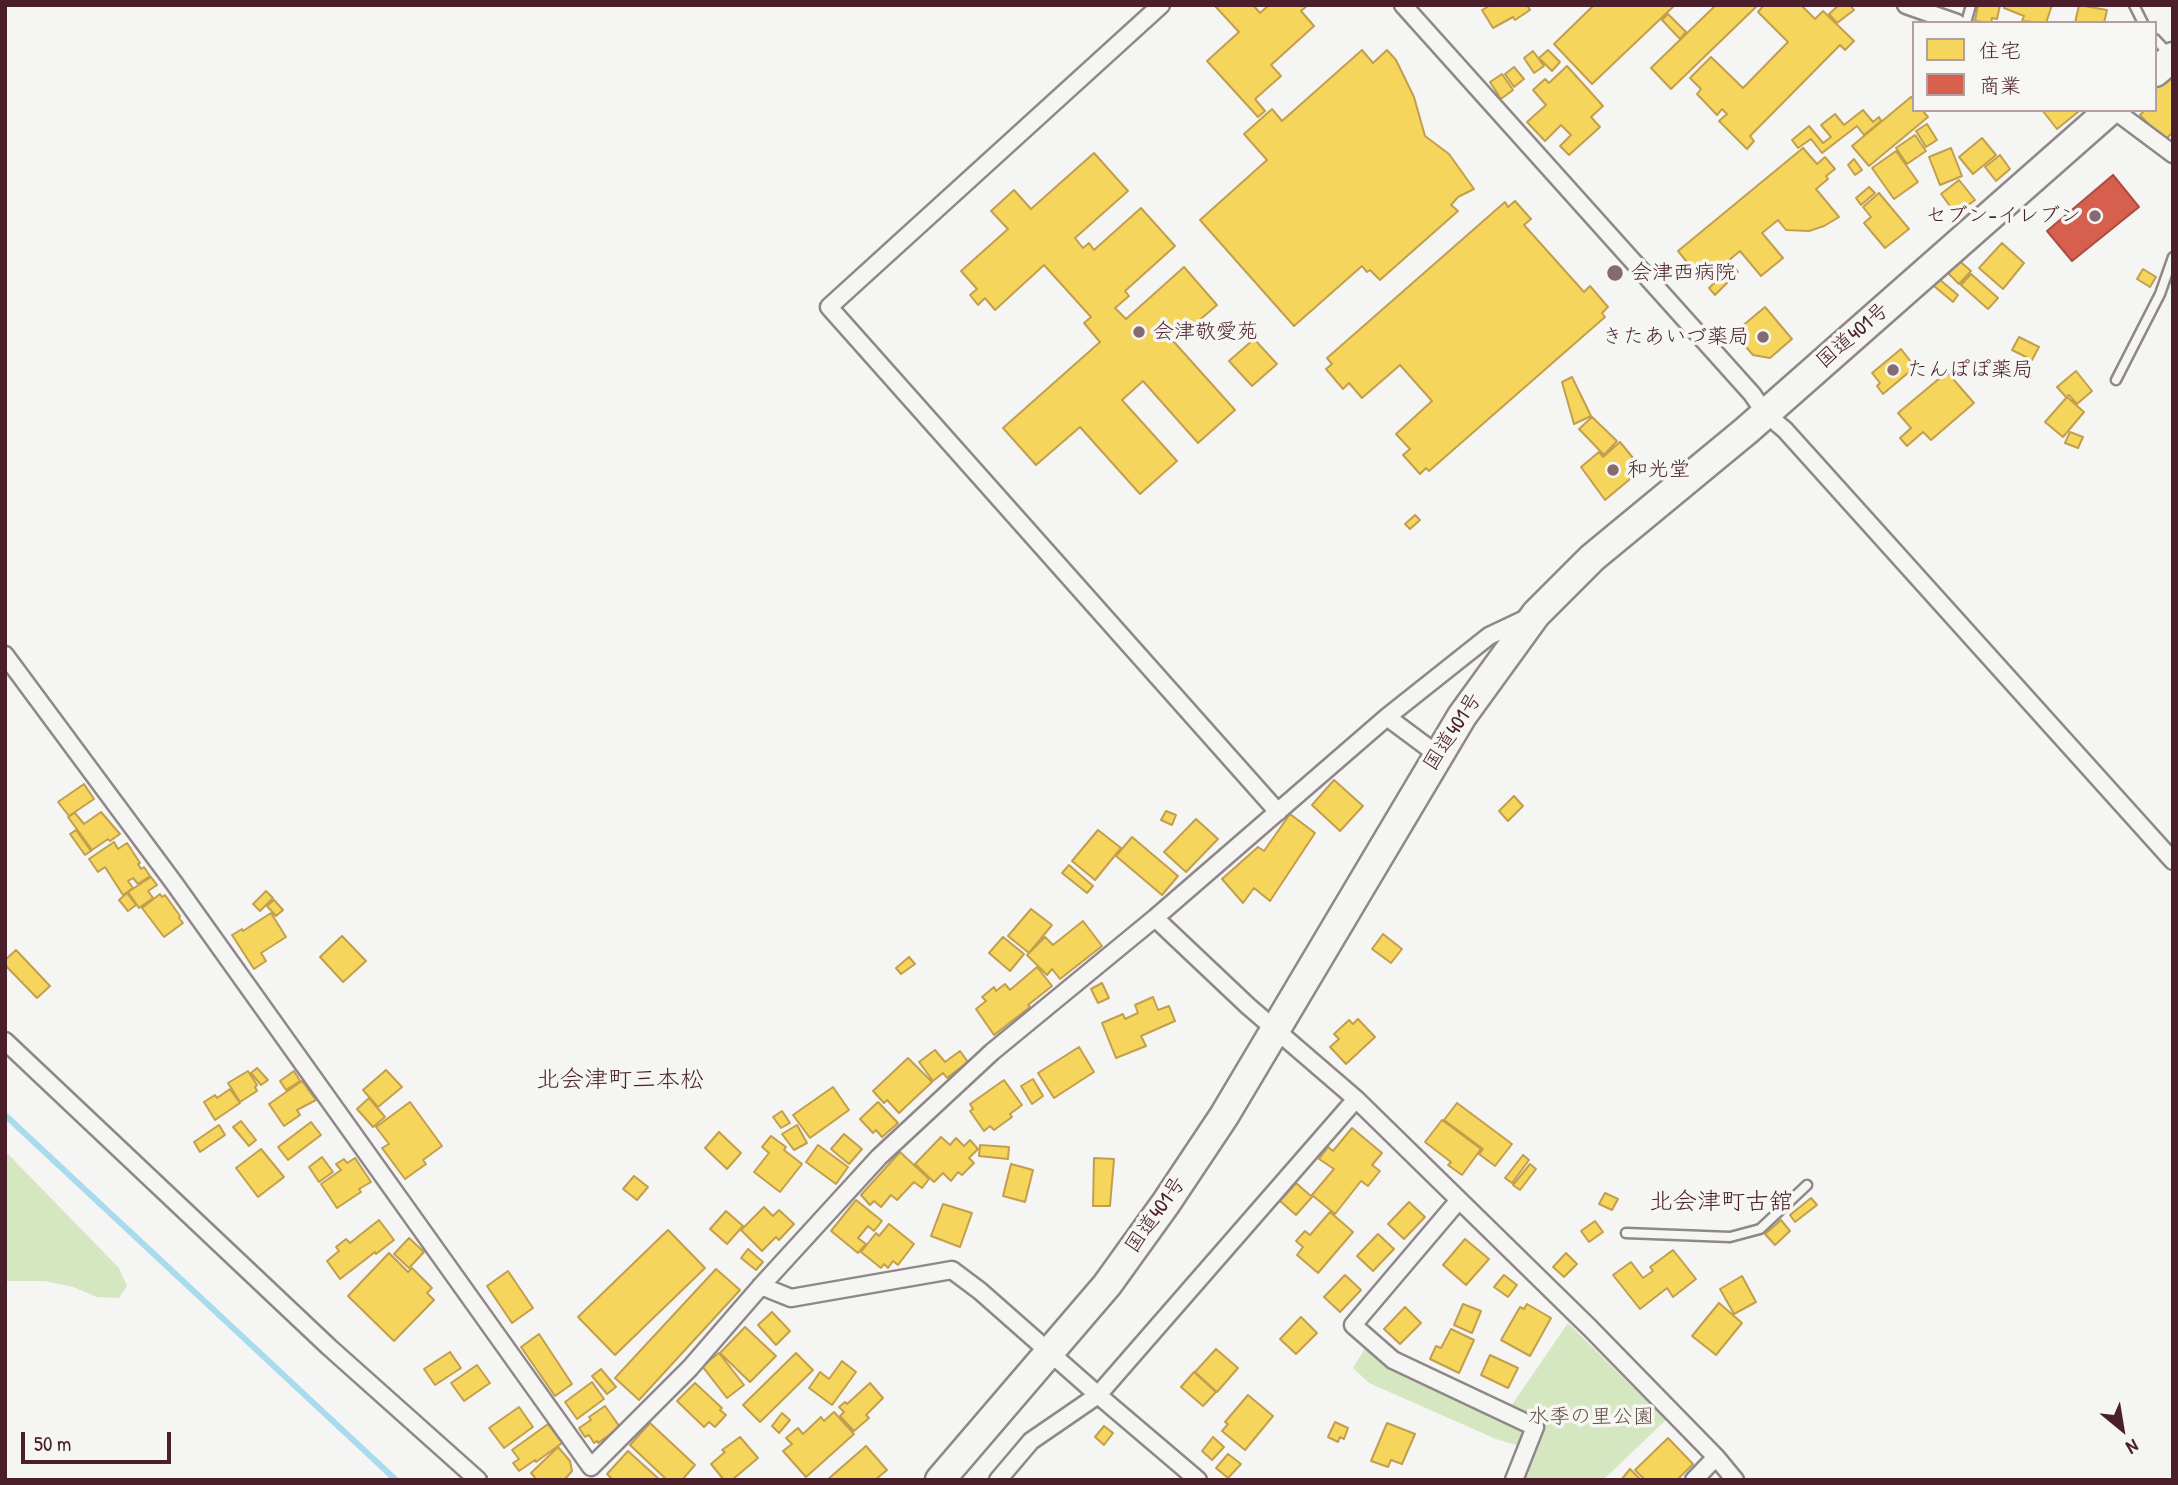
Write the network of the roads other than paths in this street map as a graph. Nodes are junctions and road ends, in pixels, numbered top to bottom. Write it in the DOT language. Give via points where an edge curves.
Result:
graph roads {
  1 [pos="1161,5"];
  2 [pos="1403,5"];
  3 [pos="1906,5"];
  4 [pos="2134,5"];
  5 [pos="1950,21"];
  6 [pos="2142,21"];
  7 [pos="2157,41"];
  8 [pos="2172,58"];
  9 [pos="2157,70"];
  10 [pos="2110,112"];
  11 [pos="2115,112"];
  12 [pos="2173,153"];
  13 [pos="2173,257"];
  14 [pos="2116,380"];
  15 [pos="1765,412"];
  16 [pos="1536,614"];
  17 [pos="5,655"];
  18 [pos="1387,717"];
  19 [pos="1438,755"];
  20 [pos="1278,812"];
  21 [pos="2173,861"];
  22 [pos="1154,918"];
  23 [pos="1275,1030"];
  24 [pos="5,1041"];
  25 [pos="1356,1099"];
  26 [pos="1807,1185"];
  27 [pos="1459,1200"];
  28 [pos="1626,1233"];
  29 [pos="761,1286"];
  30 [pos="1050,1353"];
  31 [pos="1098,1395"];
  32 [pos="1716,1457"];
  33 [pos="587,1474"];
  34 [pos="478,1480"];
  35 [pos="940,1480"];
  36 [pos="999,1480"];
  37 [pos="1198,1480"];
  38 [pos="1514,1480"];
  39 [pos="1694,1480"];
  40 [pos="1735,1480"];
  1 -- 20 [label="street" via="829,307"];
  2 -- 15 [label="street"];
  3 -- 5 [label="street"];
  4 -- 6 [label="lane"];
  7 -- 8 [label="lane"];
  8 -- 9 [label="highway"];
  10 -- 15 [label="highway, 国道401号"];
  11 -- 12 [label="street"];
  13 -- 14 [label="lane" via="2160,294"];
  15 -- 16 [label="highway, 国道401号" via="1592,558"];
  15 -- 21 [label="street"];
  16 -- 18 [label="street" via="1489,636"];
  16 -- 19 [label="highway, 国道401号"];
  17 -- 33 [label="street" via="174,883"];
  18 -- 19 [label="street"];
  18 -- 20 [label="street"];
  19 -- 23 [label="highway, 国道401号"];
  20 -- 22 [label="street"];
  22 -- 23 [label="street"];
  22 -- 29 [label="street" via="992,1052 879,1157"];
  23 -- 25 [label="street"];
  23 -- 30 [label="highway, 国道401号" via="1166,1203"];
  24 -- 34 [label="street" via="329,1347"];
  25 -- 27 [label="street"];
  25 -- 31 [label="street"];
  26 -- 28 [label="lane" via="1760,1229 1730,1237"];
  27 -- 32 [label="street"];
  27 -- 38 [label="street" via="1353,1325 1393,1360 1535,1427"];
  29 -- 30 [label="street" via="792,1298 952,1270"];
  29 -- 33 [label="street" via="690,1368"];
  30 -- 31 [label="street"];
  30 -- 35 [label="highway, 国道401号"];
  31 -- 36 [label="street" via="1031,1441"];
  31 -- 37 [label="street"];
  32 -- 39 [label="street"];
  32 -- 40 [label="street"];
}
